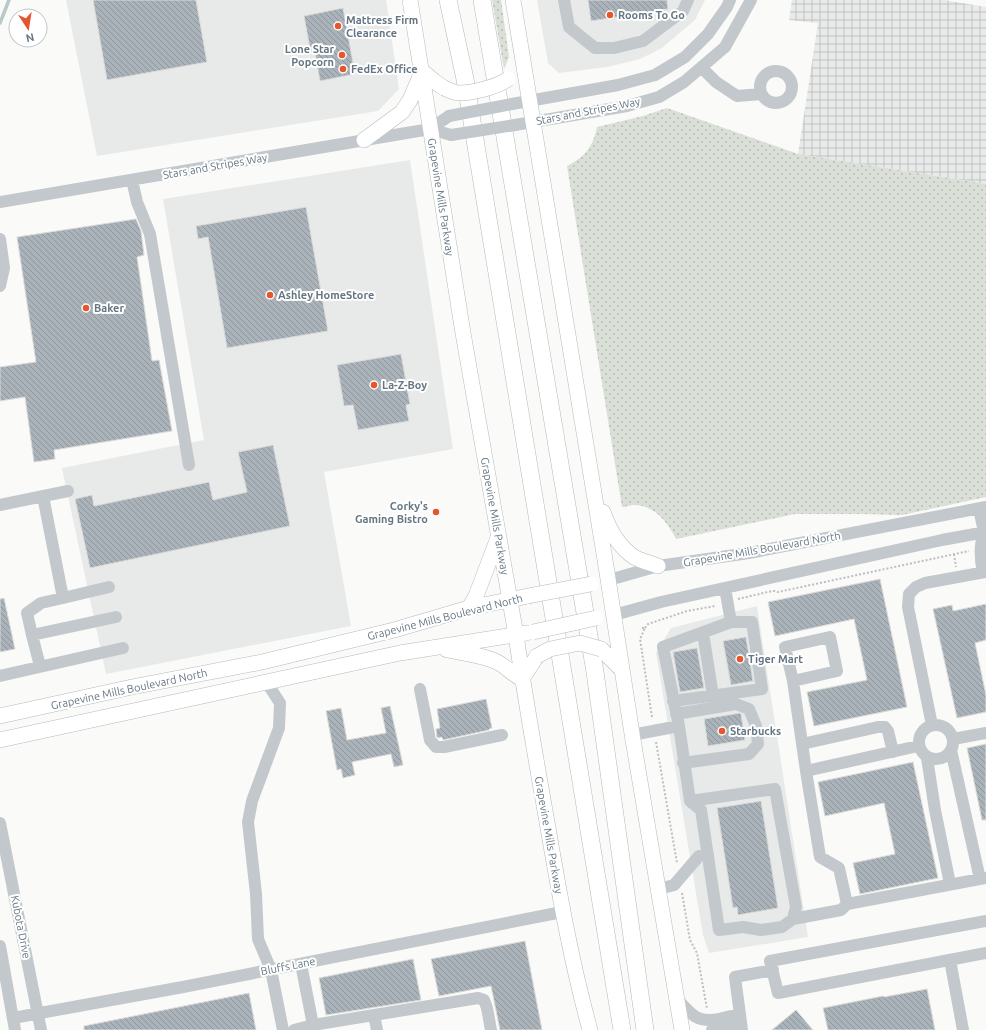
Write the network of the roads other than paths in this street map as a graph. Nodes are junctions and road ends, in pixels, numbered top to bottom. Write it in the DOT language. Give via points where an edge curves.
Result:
graph roads {
  1 [pos="410,0"];
  2 [pos="448,0"];
  3 [pos="482,0"];
  4 [pos="513,0"];
  5 [pos="564,0"];
  6 [pos="730,0"];
  7 [pos="751,0"];
  8 [pos="687,1"];
  9 [pos="523,61"];
  10 [pos="702,68"];
  11 [pos="422,71"];
  12 [pos="761,94"];
  13 [pos="530,101"];
  14 [pos="534,122"];
  15 [pos="430,129"];
  16 [pos="364,140"];
  17 [pos="132,180"];
  18 [pos="0,202"];
  19 [pos="0,239"];
  20 [pos="0,286"];
  21 [pos="189,465"];
  22 [pos="594,489"];
  23 [pos="68,491"];
  24 [pos="44,496"];
  25 [pos="0,505"];
  26 [pos="982,508"];
  27 [pos="985,533"];
  28 [pos="498,537"];
  29 [pos="658,566"];
  30 [pos="984,572"];
  31 [pos="609,580"];
  32 [pos="109,587"];
  33 [pos="725,588"];
  34 [pos="63,598"];
  35 [pos="509,600"];
  36 [pos="469,608"];
  37 [pos="614,614"];
  38 [pos="116,617"];
  39 [pos="731,622"];
  40 [pos="703,633"];
  41 [pos="32,635"];
  42 [pos="516,636"];
  43 [pos="123,648"];
  44 [pos="436,648"];
  45 [pos="262,662"];
  46 [pos="40,666"];
  47 [pos="622,670"];
  48 [pos="0,676"];
  49 [pos="522,679"];
  50 [pos="793,681"];
  51 [pos="267,682"];
  52 [pos="420,689"];
  53 [pos="713,696"];
  54 [pos="673,701"];
  55 [pos="676,714"];
  56 [pos="0,716"];
  57 [pos="932,725"];
  58 [pos="678,726"];
  59 [pos="986,733"];
  60 [pos="502,735"];
  61 [pos="632,735"];
  62 [pos="0,740"];
  63 [pos="802,744"];
  64 [pos="952,745"];
  65 [pos="918,746"];
  66 [pos="893,752"];
  67 [pos="927,758"];
  68 [pos="683,762"];
  69 [pos="806,772"];
  70 [pos="690,801"];
  71 [pos="0,824"];
  72 [pos="708,854"];
  73 [pos="983,878"];
  74 [pos="950,884"];
  75 [pos="658,889"];
  76 [pos="847,904"];
  77 [pos="562,912"];
  78 [pos="793,919"];
  79 [pos="986,921"];
  80 [pos="0,946"];
  81 [pos="986,953"];
  82 [pos="950,960"];
  83 [pos="301,964"];
  84 [pos="271,970"];
  85 [pos="772,970"];
  86 [pos="678,999"];
  87 [pos="39,1013"];
  88 [pos="374,1015"];
  89 [pos="13,1018"];
  90 [pos="741,1023"];
  91 [pos="313,1025"];
  92 [pos="15,1030"];
  93 [pos="41,1030"];
  94 [pos="283,1030"];
  95 [pos="294,1030"];
  96 [pos="377,1030"];
  97 [pos="491,1030"];
  98 [pos="590,1030"];
  99 [pos="622,1030"];
  100 [pos="645,1030"];
  101 [pos="682,1030"];
  102 [pos="712,1030"];
  103 [pos="963,1030"];
  1 -- 11 [label="main road, Grapevine Mills Parkway"];
  2 -- 99 [label="highway" via="466,86"];
  3 -- 100 [label="highway" via="595,672"];
  4 -- 9 [label="main road"];
  5 -- 8 [label="street" via="569,27 595,48 614,48 643,41 683,11"];
  6 -- 13 [label="street, Stars and Stripes Way" via="728,7 708,34 685,58 654,75 618,85"];
  7 -- 10 [label="street, Stars and Stripes Way" via="725,48"];
  9 -- 11 [label="main road, bridge" via="508,79 493,87 460,93 444,88"];
  9 -- 13 [label="main road"];
  10 -- 12 [label="street" via="716,82 737,96"];
  10 -- 14 [label="street, Stars and Stripes Way" via="659,97 627,106"];
  11 -- 15 [label="main road, Grapevine Mills Parkway"];
  11 -- 16 [label="main road" via="402,112"];
  13 -- 14 [label="main road"];
  13 -- 15 [label="street, Stars and Stripes Way, bridge" via="449,116"];
  14 -- 15 [label="street, Stars and Stripes Way, bridge" via="451,134"];
  14 -- 22 [label="main road"];
  15 -- 16 [label="street, Stars and Stripes Way"];
  15 -- 28 [label="main road, Grapevine Mills Parkway"];
  16 -- 17 [label="street, Stars and Stripes Way"];
  17 -- 18 [label="street, Stars and Stripes Way"];
  17 -- 21 [label="street" via="137,202 150,234"];
  19 -- 20 [label="street" via="4,268"];
  22 -- 29 [label="main road" via="607,524 621,546 635,558"];
  22 -- 31 [label="main road"];
  23 -- 24 [label="street"];
  24 -- 25 [label="street"];
  24 -- 34 [label="street"];
  26 -- 27 [label="street"];
  26 -- 29 [label="street, Grapevine Mills Boulevard North" via="749,553"];
  27 -- 30 [label="street" via="981,540 980,557"];
  27 -- 33 [label="street, Grapevine Mills Boulevard North" via="942,540"];
  28 -- 35 [label="main road, Grapevine Mills Parkway"];
  28 -- 36 [label="main road"];
  29 -- 31 [label="street, Grapevine Mills Boulevard North"];
  30 -- 57 [label="street" via="925,583 909,594 908,606"];
  31 -- 35 [label="main road, Grapevine Mills Boulevard North, bridge"];
  31 -- 37 [label="main road"];
  32 -- 34 [label="street"];
  33 -- 37 [label="street, Grapevine Mills Boulevard North"];
  33 -- 39 [label="street"];
  34 -- 41 [label="street" via="41,603 27,613"];
  35 -- 36 [label="main road, Grapevine Mills Boulevard North"];
  35 -- 42 [label="main road, Grapevine Mills Parkway"];
  36 -- 45 [label="main road, Grapevine Mills Boulevard North" via="394,630"];
  37 -- 42 [label="main road, Grapevine Mills Boulevard North, bridge"];
  37 -- 47 [label="main road"];
  38 -- 41 [label="street"];
  39 -- 40 [label="street"];
  39 -- 53 [label="street" via="752,622 762,689"];
  40 -- 53 [label="street"];
  40 -- 54 [label="street" via="663,647"];
  41 -- 46 [label="street"];
  42 -- 44 [label="main road, Grapevine Mills Boulevard North"];
  42 -- 49 [label="main road, Grapevine Mills Parkway"];
  43 -- 46 [label="street"];
  44 -- 49 [label="main road" via="479,656 498,663"];
  44 -- 51 [label="main road, Grapevine Mills Boulevard North" via="400,653"];
  45 -- 51 [label="main road"];
  45 -- 56 [label="main road, Grapevine Mills Boulevard North"];
  46 -- 48 [label="street"];
  47 -- 49 [label="main road, bridge" via="601,649 580,643 550,649 537,656"];
  47 -- 61 [label="main road"];
  49 -- 77 [label="main road, Grapevine Mills Parkway"];
  50 -- 50 [label="street" via="837,671 830,637 785,647"];
  50 -- 63 [label="street"];
  51 -- 62 [label="main road, Grapevine Mills Boulevard North"];
  51 -- 84 [label="street" via="280,703 279,728 252,801 248,822 258,939"];
  52 -- 60 [label="street" via="430,740 436,747"];
  53 -- 54 [label="street"];
  54 -- 55 [label="street"];
  55 -- 58 [label="street"];
  55 -- 68 [label="street" via="736,704 749,709 756,726 758,744 749,754"];
  57 -- 64 [label="street" via="948,730"];
  57 -- 65 [label="street" via="921,733"];
  58 -- 61 [label="street"];
  58 -- 68 [label="street"];
  59 -- 64 [label="street"];
  61 -- 75 [label="main road"];
  63 -- 66 [label="street" via="885,727"];
  63 -- 69 [label="street"];
  64 -- 67 [label="street" via="945,757 936,760"];
  64 -- 73 [label="street"];
  65 -- 66 [label="street"];
  65 -- 67 [label="street"];
  66 -- 69 [label="street"];
  67 -- 74 [label="street"];
  68 -- 70 [label="street"];
  69 -- 76 [label="street" via="820,857 839,868"];
  70 -- 72 [label="street" via="701,810"];
  70 -- 78 [label="street" via="775,789 796,907"];
  71 -- 87 [label="street, Kubota Drive"];
  72 -- 75 [label="street" via="699,856 674,885"];
  72 -- 78 [label="street" via="718,930 743,927 761,930 782,927"];
  73 -- 74 [label="street"];
  74 -- 76 [label="street"];
  75 -- 86 [label="main road"];
  76 -- 78 [label="street" via="841,910"];
  77 -- 83 [label="street, Bluffs Lane"];
  77 -- 98 [label="main road, Grapevine Mills Parkway"];
  79 -- 85 [label="street" via="770,961"];
  80 -- 89 [label="street"];
  81 -- 82 [label="street"];
  82 -- 85 [label="street" via="778,993"];
  82 -- 103 [label="street"];
  83 -- 84 [label="street, Bluffs Lane"];
  83 -- 91 [label="street"];
  84 -- 87 [label="street, Bluffs Lane"];
  84 -- 94 [label="street"];
  85 -- 90 [label="street" via="735,977"];
  86 -- 90 [label="street" via="694,1016 703,1020"];
  86 -- 101 [label="main road"];
  87 -- 89 [label="street, Bluffs Lane"];
  87 -- 93 [label="street, Kubota Drive"];
  88 -- 91 [label="street"];
  88 -- 96 [label="street"];
  88 -- 97 [label="street" via="478,998 484,1000"];
  89 -- 92 [label="street"];
  90 -- 102 [label="street"];
  91 -- 95 [label="street"];
}
